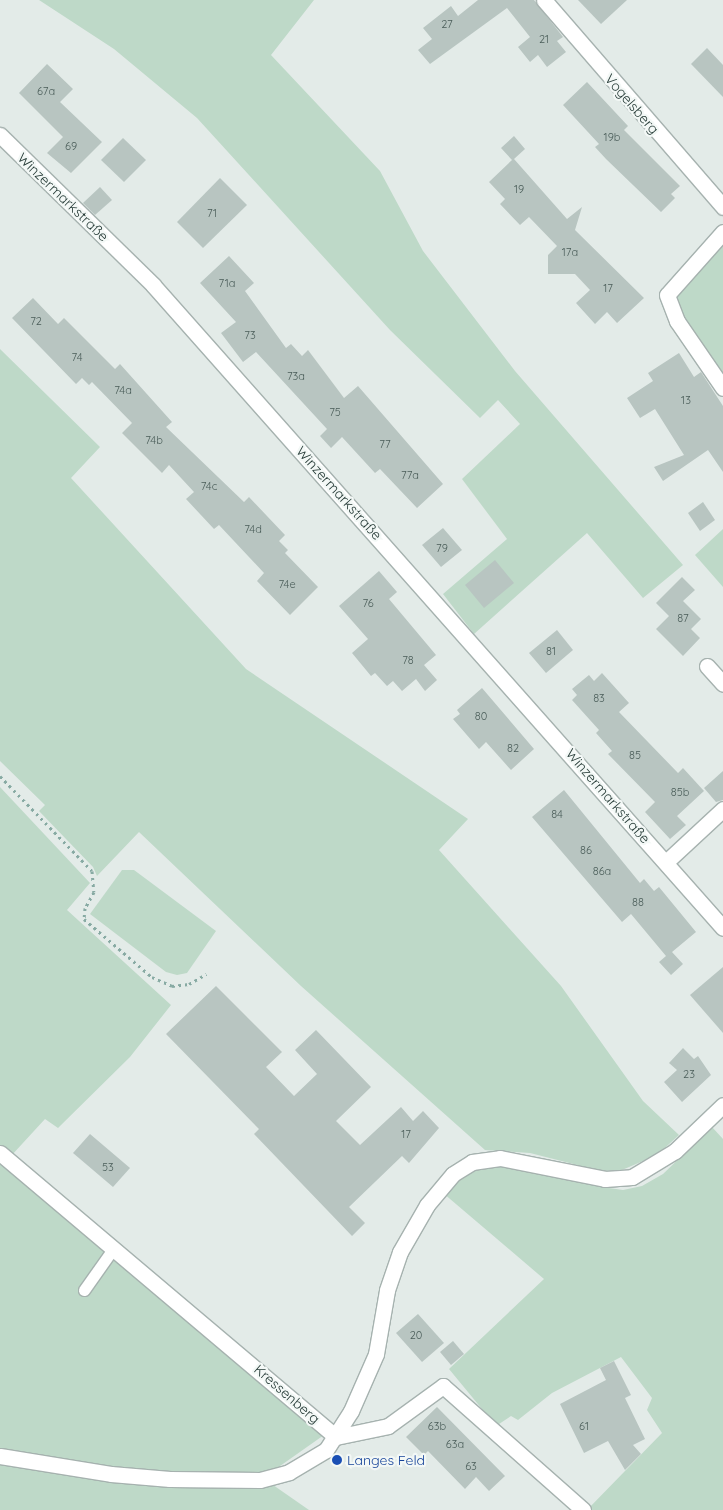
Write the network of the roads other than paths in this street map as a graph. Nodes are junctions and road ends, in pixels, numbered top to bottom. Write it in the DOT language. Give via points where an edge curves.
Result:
graph roads {
  1 [pos="544,0"];
  2 [pos="0,135"];
  3 [pos="723,208"];
  4 [pos="723,232"];
  5 [pos="723,388"];
  6 [pos="707,666"];
  7 [pos="723,684"];
  8 [pos="723,809"];
  9 [pos="666,862"];
  10 [pos="723,928"];
  11 [pos="723,1105"];
  12 [pos="0,1153"];
  13 [pos="113,1249"];
  14 [pos="84,1290"];
  15 [pos="336,1437"];
  16 [pos="0,1456"];
  17 [pos="583,1510"];
  1 -- 3 [label="street, Vogelsberg"];
  2 -- 9 [label="street, Winzermarkstraße" via="153,285"];
  4 -- 5 [label="street" via="667,296 677,321"];
  6 -- 7 [label="street"];
  8 -- 9 [label="street"];
  9 -- 10 [label="street, Winzermarkstraße"];
  11 -- 15 [label="street" via="675,1151 632,1177 605,1180 500,1158 472,1162 453,1174 427,1205 400,1252 387,1290 376,1354"];
  12 -- 13 [label="street, Kressenberg"];
  13 -- 14 [label="lane"];
  13 -- 15 [label="street, Kressenberg"];
  15 -- 16 [label="street" via="311,1461 289,1472 260,1480 111,1474"];
  15 -- 17 [label="street" via="388,1426 442,1386"];
}
